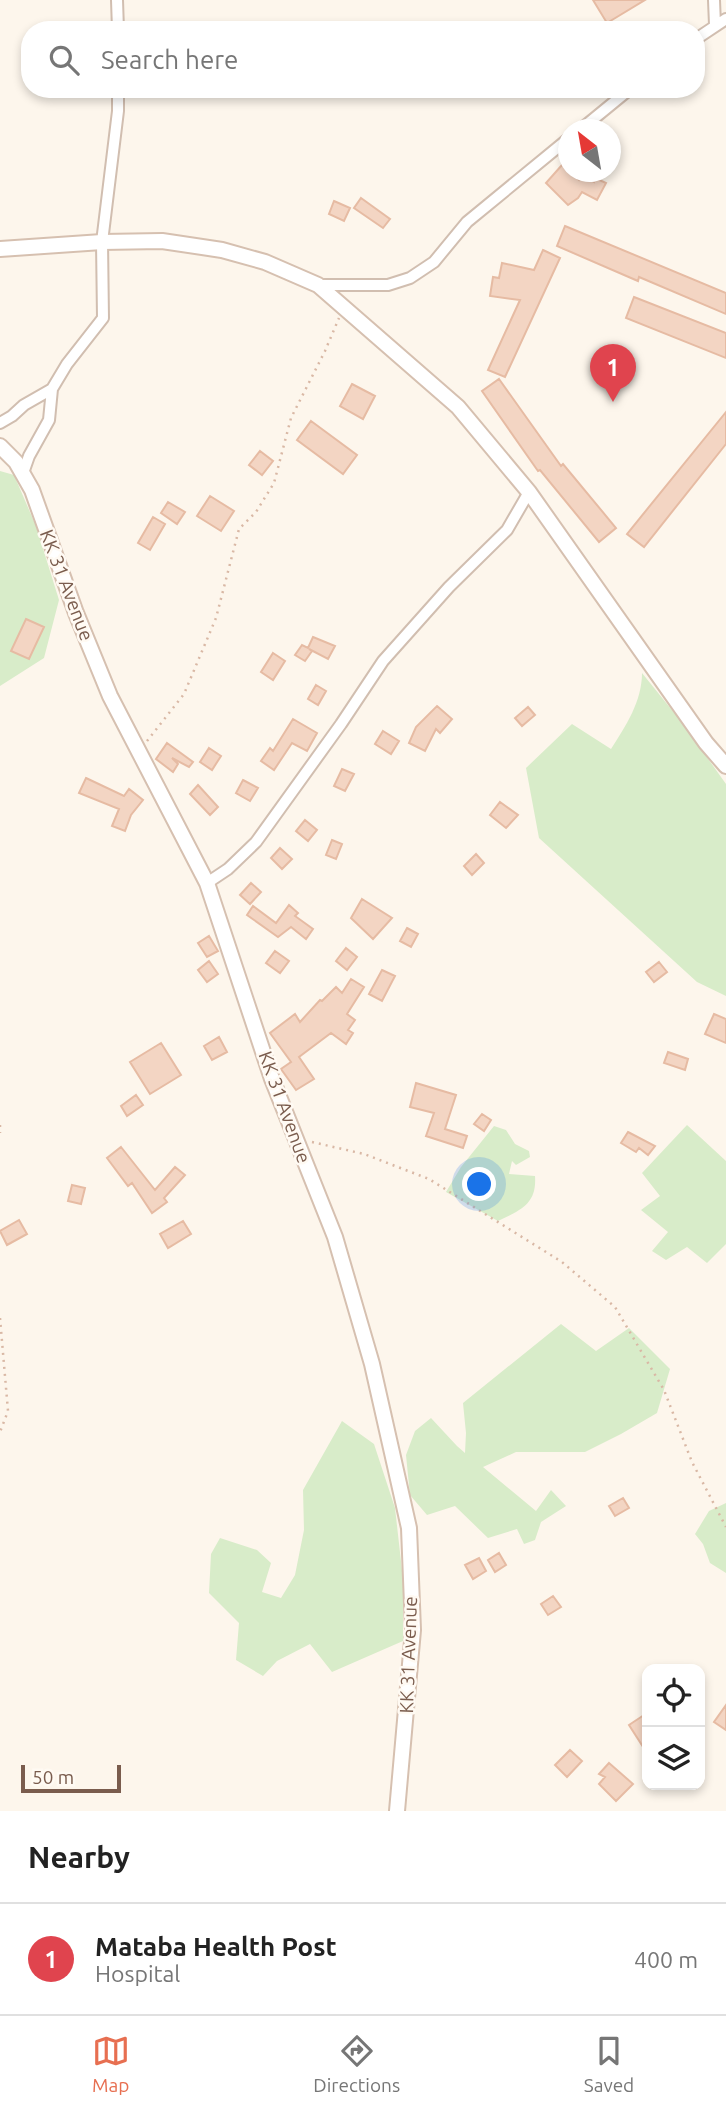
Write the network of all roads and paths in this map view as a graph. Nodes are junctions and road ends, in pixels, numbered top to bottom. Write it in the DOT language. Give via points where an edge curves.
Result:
graph roads {
  1 [pos="117,0"];
  2 [pos="714,0"];
  3 [pos="726,19"];
  4 [pos="118,21"];
  5 [pos="715,25"];
  6 [pos="705,32"];
  7 [pos="118,98"];
  8 [pos="620,98"];
  9 [pos="594,119"];
  10 [pos="558,148"];
  11 [pos="102,242"];
  12 [pos="0,248"];
  13 [pos="318,285"];
  14 [pos="342,307"];
  15 [pos="52,389"];
  16 [pos="0,423"];
  17 [pos="0,446"];
  18 [pos="23,473"];
  19 [pos="529,492"];
  20 [pos="139,752"];
  21 [pos="726,766"];
  22 [pos="207,883"];
  23 [pos="0,1125"];
  24 [pos="0,1133"];
  25 [pos="295,1137"];
  26 [pos="0,1318"];
  27 [pos="0,1432"];
  28 [pos="726,1527"];
  29 [pos="397,1811"];
  1 -- 4 [label="street"];
  2 -- 5 [label="street"];
  3 -- 5 [label="street"];
  5 -- 6 [label="street"];
  7 -- 11 [label="street"];
  8 -- 9 [label="street"];
  10 -- 13 [label="street" via="467,222 434,262 411,278 388,285"];
  11 -- 12 [label="street"];
  11 -- 13 [label="street" via="162,241 222,250"];
  11 -- 15 [label="street" via="103,318"];
  13 -- 14 [label="street"];
  14 -- 19 [label="street" via="458,407"];
  14 -- 20 [label="path" via="291,418 274,484 239,529 216,618 184,694"];
  15 -- 16 [label="street"];
  15 -- 18 [label="street" via="48,420"];
  17 -- 18 [label="street, KK 31 Avenue"];
  18 -- 20 [label="street, KK 31 Avenue" via="110,696"];
  19 -- 21 [label="street"];
  19 -- 22 [label="street" via="506,530 383,661 256,842"];
  20 -- 22 [label="street, KK 31 Avenue"];
  22 -- 25 [label="street, KK 31 Avenue"];
  23 -- 24 [label="path"];
  25 -- 28 [label="path" via="364,1154 429,1180 562,1262 615,1307 664,1390 692,1462"];
  25 -- 29 [label="street, KK 31 Avenue" via="350,1288 409,1528 413,1630"];
  26 -- 27 [label="path" via="8,1411"];
}
